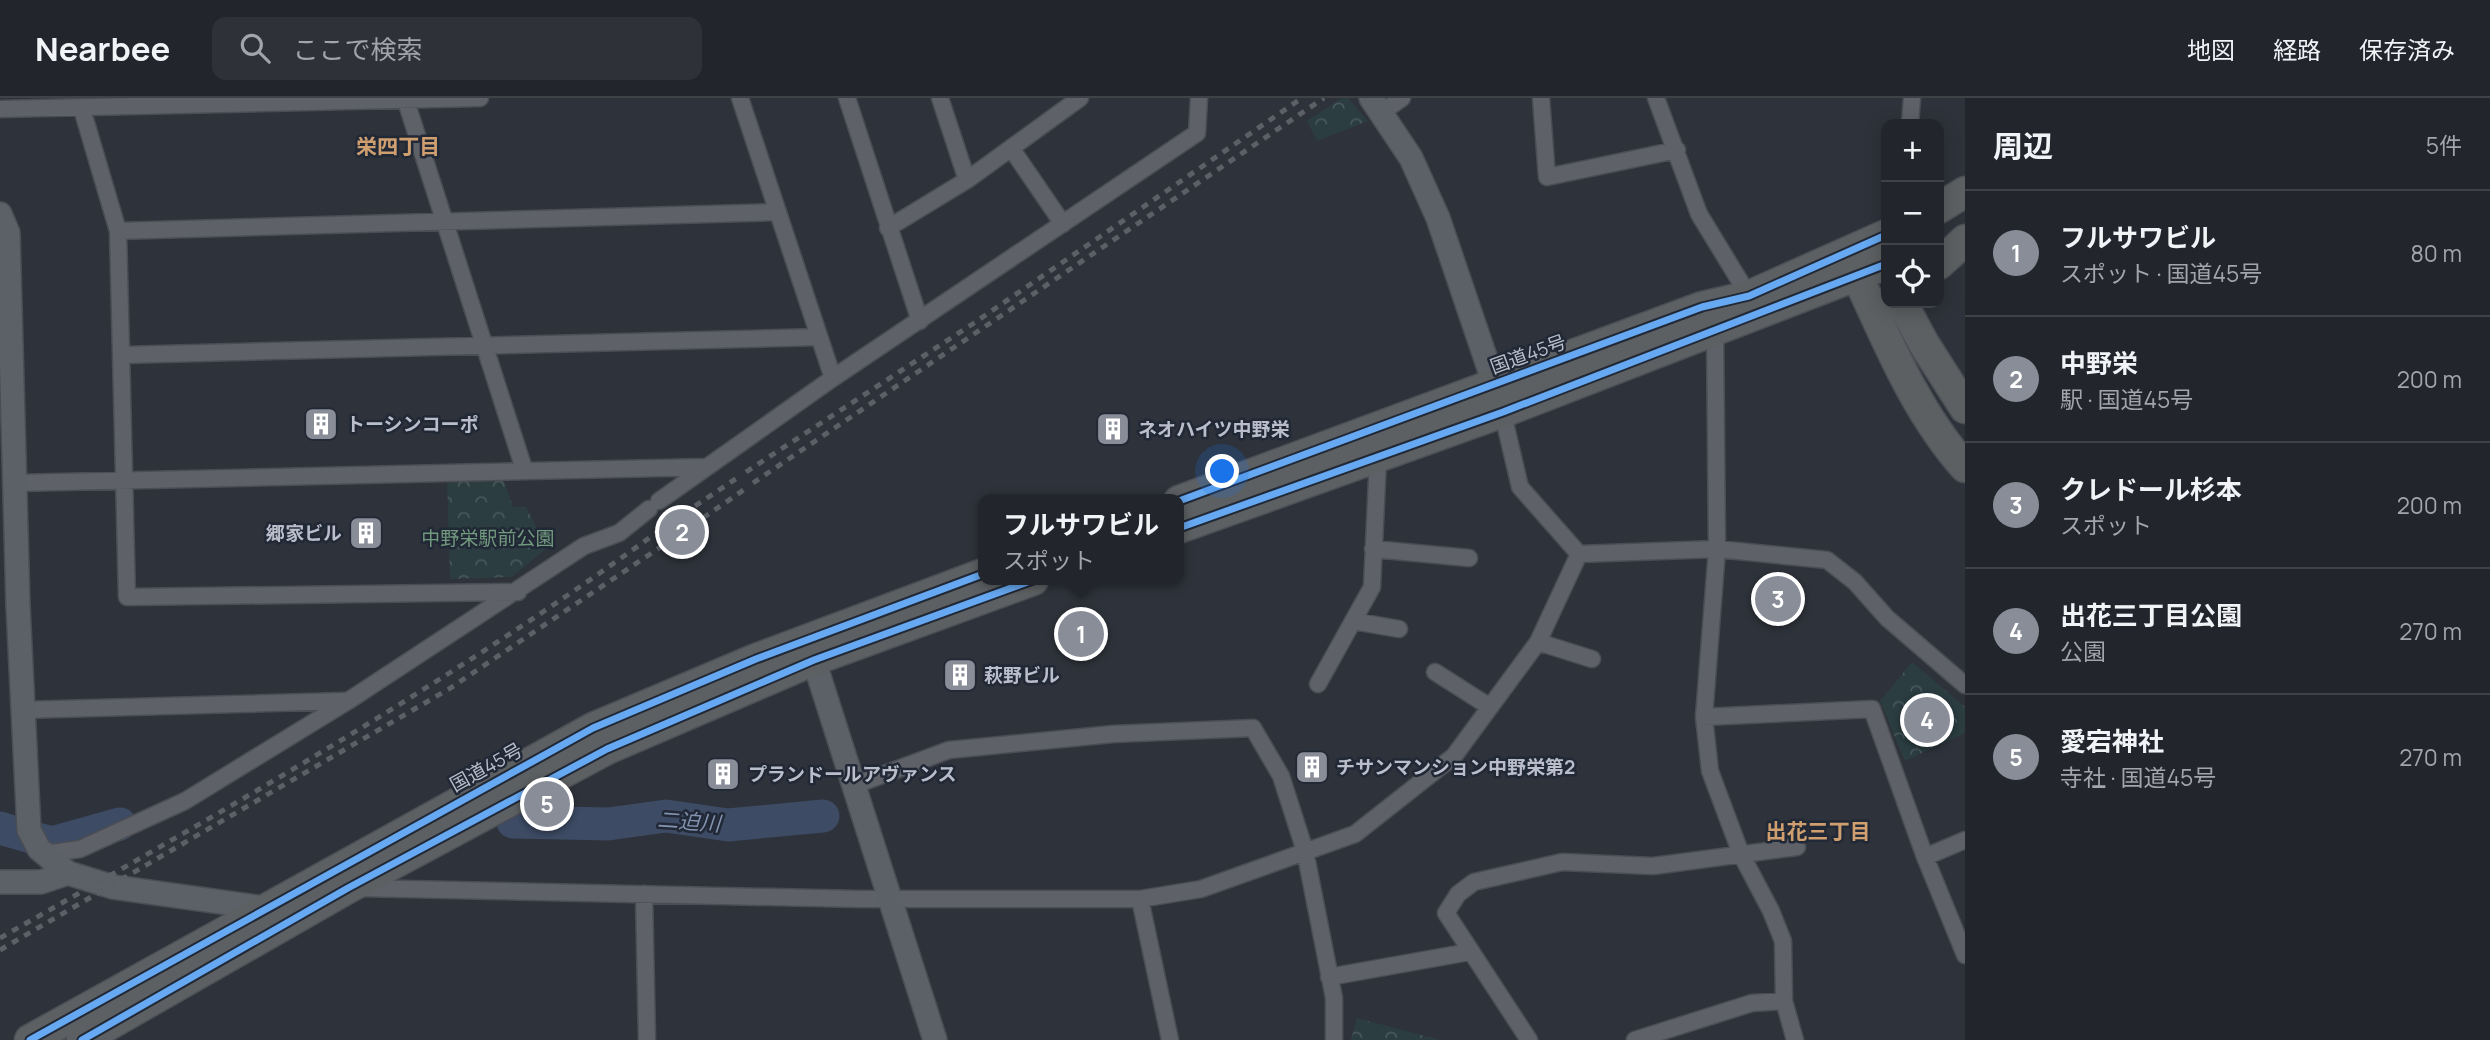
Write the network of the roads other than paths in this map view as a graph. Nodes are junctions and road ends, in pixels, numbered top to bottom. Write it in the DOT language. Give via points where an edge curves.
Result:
graph roads {
  1 [pos="480,98"];
  2 [pos="740,98"];
  3 [pos="847,98"];
  4 [pos="940,98"];
  5 [pos="1080,98"];
  6 [pos="1199,98"];
  7 [pos="1402,98"];
  8 [pos="1541,98"];
  9 [pos="1656,98"];
  10 [pos="1912,98"];
  11 [pos="406,99"];
  12 [pos="114,103"];
  13 [pos="1376,105"];
  14 [pos="82,108"];
  15 [pos="0,109"];
  16 [pos="1910,119"];
  17 [pos="1011,148"];
  18 [pos="1677,150"];
  19 [pos="967,180"];
  20 [pos="778,212"];
  21 [pos="446,219"];
  22 [pos="1063,224"];
  23 [pos="3,227"];
  24 [pos="888,228"];
  25 [pos="118,231"];
  26 [pos="1965,240"];
  27 [pos="1874,259"];
  28 [pos="1944,259"];
  29 [pos="1749,296"];
  30 [pos="1905,308"];
  31 [pos="1924,308"];
  32 [pos="920,321"];
  33 [pos="1715,330"];
  34 [pos="819,337"];
  35 [pos="1924,344"];
  36 [pos="486,346"];
  37 [pos="122,355"];
  38 [pos="833,378"];
  39 [pos="1494,383"];
  40 [pos="1965,408"];
  41 [pos="1503,412"];
  42 [pos="1378,457"];
  43 [pos="705,467"];
  44 [pos="1965,467"];
  45 [pos="524,469"];
  46 [pos="124,482"];
  47 [pos="16,483"];
  48 [pos="1184,499"];
  49 [pos="1184,526"];
  50 [pos="1373,549"];
  51 [pos="1717,549"];
  52 [pos="1579,554"];
  53 [pos="1469,558"];
  54 [pos="978,576"];
  55 [pos="1017,585"];
  56 [pos="518,592"];
  57 [pos="9,606"];
  58 [pos="1353,621"];
  59 [pos="1399,629"];
  60 [pos="1538,642"];
  61 [pos="810,649"];
  62 [pos="1592,659"];
  63 [pos="1435,672"];
  64 [pos="1318,684"];
  65 [pos="1965,685"];
  66 [pos="348,701"];
  67 [pos="1490,707"];
  68 [pos="22,710"];
  69 [pos="1704,717"];
  70 [pos="855,785"];
  71 [pos="1965,840"];
  72 [pos="37,844"];
  73 [pos="1797,847"];
  74 [pos="1305,851"];
  75 [pos="1741,854"];
  76 [pos="1925,857"];
  77 [pos="68,873"];
  78 [pos="0,882"];
  79 [pos="348,888"];
  80 [pos="644,894"];
  81 [pos="304,899"];
  82 [pos="890,899"];
  83 [pos="1140,900"];
  84 [pos="263,908"];
  85 [pos="1469,951"];
  86 [pos="1965,955"];
  87 [pos="1329,977"];
  88 [pos="1784,1000"];
  89 [pos="30,1040"];
  90 [pos="82,1040"];
  91 [pos="648,1040"];
  92 [pos="935,1040"];
  93 [pos="1170,1040"];
  94 [pos="1334,1040"];
  95 [pos="1529,1040"];
  96 [pos="1635,1040"];
  97 [pos="1795,1040"];
  1 -- 11 [label="street"];
  2 -- 20 [label="street"];
  3 -- 24 [label="street"];
  4 -- 19 [label="street"];
  5 -- 17 [label="street"];
  6 -- 22 [label="street" via="1197,133"];
  7 -- 13 [label="street"];
  8 -- 18 [label="street" via="1547,177"];
  9 -- 18 [label="street"];
  10 -- 16 [label="street"];
  11 -- 12 [label="street"];
  11 -- 21 [label="street"];
  12 -- 14 [label="street"];
  13 -- 39 [label="street" via="1411,158 1438,218"];
  14 -- 15 [label="street"];
  14 -- 25 [label="street"];
  17 -- 19 [label="street"];
  17 -- 22 [label="street"];
  18 -- 29 [label="street" via="1699,214"];
  19 -- 24 [label="street"];
  20 -- 21 [label="street"];
  20 -- 34 [label="street"];
  21 -- 25 [label="street"];
  21 -- 36 [label="street"];
  22 -- 32 [label="street"];
  23 -- 47 [label="street"];
  24 -- 32 [label="street"];
  25 -- 37 [label="street"];
  26 -- 28 [label="highway"];
  27 -- 29 [label="highway, 国道45号"];
  27 -- 33 [label="highway"];
  27 -- 44 [label="highway" via="1907,378 1942,442"];
  29 -- 39 [label="highway, 国道45号" via="1702,307"];
  30 -- 35 [label="highway"];
  31 -- 35 [label="highway"];
  32 -- 38 [label="street"];
  33 -- 41 [label="highway"];
  33 -- 51 [label="street"];
  34 -- 36 [label="street"];
  34 -- 38 [label="street"];
  35 -- 40 [label="highway"];
  36 -- 37 [label="street"];
  36 -- 45 [label="street"];
  37 -- 46 [label="street"];
  38 -- 43 [label="street"];
  39 -- 41 [label="street"];
  39 -- 48 [label="highway, 国道45号"];
  41 -- 42 [label="highway"];
  41 -- 52 [label="street" via="1520,487"];
  42 -- 49 [label="highway"];
  42 -- 50 [label="street"];
  43 -- 45 [label="street"];
  43 -- 56 [label="street" via="618,533 584,547"];
  45 -- 46 [label="street"];
  46 -- 47 [label="street"];
  46 -- 56 [label="street" via="127,597"];
  47 -- 57 [label="street"];
  50 -- 53 [label="street"];
  50 -- 58 [label="street" via="1372,587"];
  51 -- 52 [label="street"];
  51 -- 65 [label="street" via="1827,560"];
  51 -- 69 [label="street"];
  52 -- 60 [label="street"];
  54 -- 61 [label="highway, 国道45号"];
  55 -- 61 [label="highway, 国道45号"];
  56 -- 66 [label="street"];
  57 -- 68 [label="street"];
  58 -- 59 [label="street"];
  58 -- 64 [label="street"];
  60 -- 62 [label="street"];
  60 -- 67 [label="street"];
  61 -- 70 [label="street"];
  61 -- 79 [label="highway, 国道45号" via="607,750"];
  61 -- 81 [label="highway, 国道45号" via="593,728"];
  63 -- 67 [label="street"];
  66 -- 68 [label="street"];
  66 -- 72 [label="street" via="185,801 80,849"];
  67 -- 74 [label="street" via="1454,756 1386,813 1355,834"];
  68 -- 72 [label="street"];
  69 -- 75 [label="street" via="1710,771"];
  69 -- 76 [label="street" via="1872,709"];
  70 -- 74 [label="street" via="949,750 1113,734 1254,728 1281,776"];
  70 -- 82 [label="street"];
  71 -- 76 [label="street"];
  72 -- 77 [label="street"];
  73 -- 75 [label="street"];
  74 -- 83 [label="street" via="1201,889"];
  74 -- 87 [label="street"];
  75 -- 85 [label="street" via="1653,866 1562,862 1474,881 1446,913"];
  75 -- 88 [label="street" via="1783,941"];
  76 -- 86 [label="street"];
  77 -- 78 [label="street" via="41,882"];
  77 -- 84 [label="street" via="113,887"];
  79 -- 80 [label="street"];
  79 -- 81 [label="highway, 国道45号"];
  80 -- 82 [label="street"];
  80 -- 91 [label="street"];
  81 -- 84 [label="highway, 国道45号"];
  81 -- 90 [label="highway, 国道45号"];
  82 -- 83 [label="street"];
  82 -- 92 [label="street"];
  83 -- 93 [label="street"];
  84 -- 89 [label="highway, 国道45号"];
  85 -- 87 [label="street"];
  85 -- 95 [label="street"];
  87 -- 94 [label="street"];
  88 -- 96 [label="street" via="1752,1003"];
  88 -- 97 [label="street"];
}
